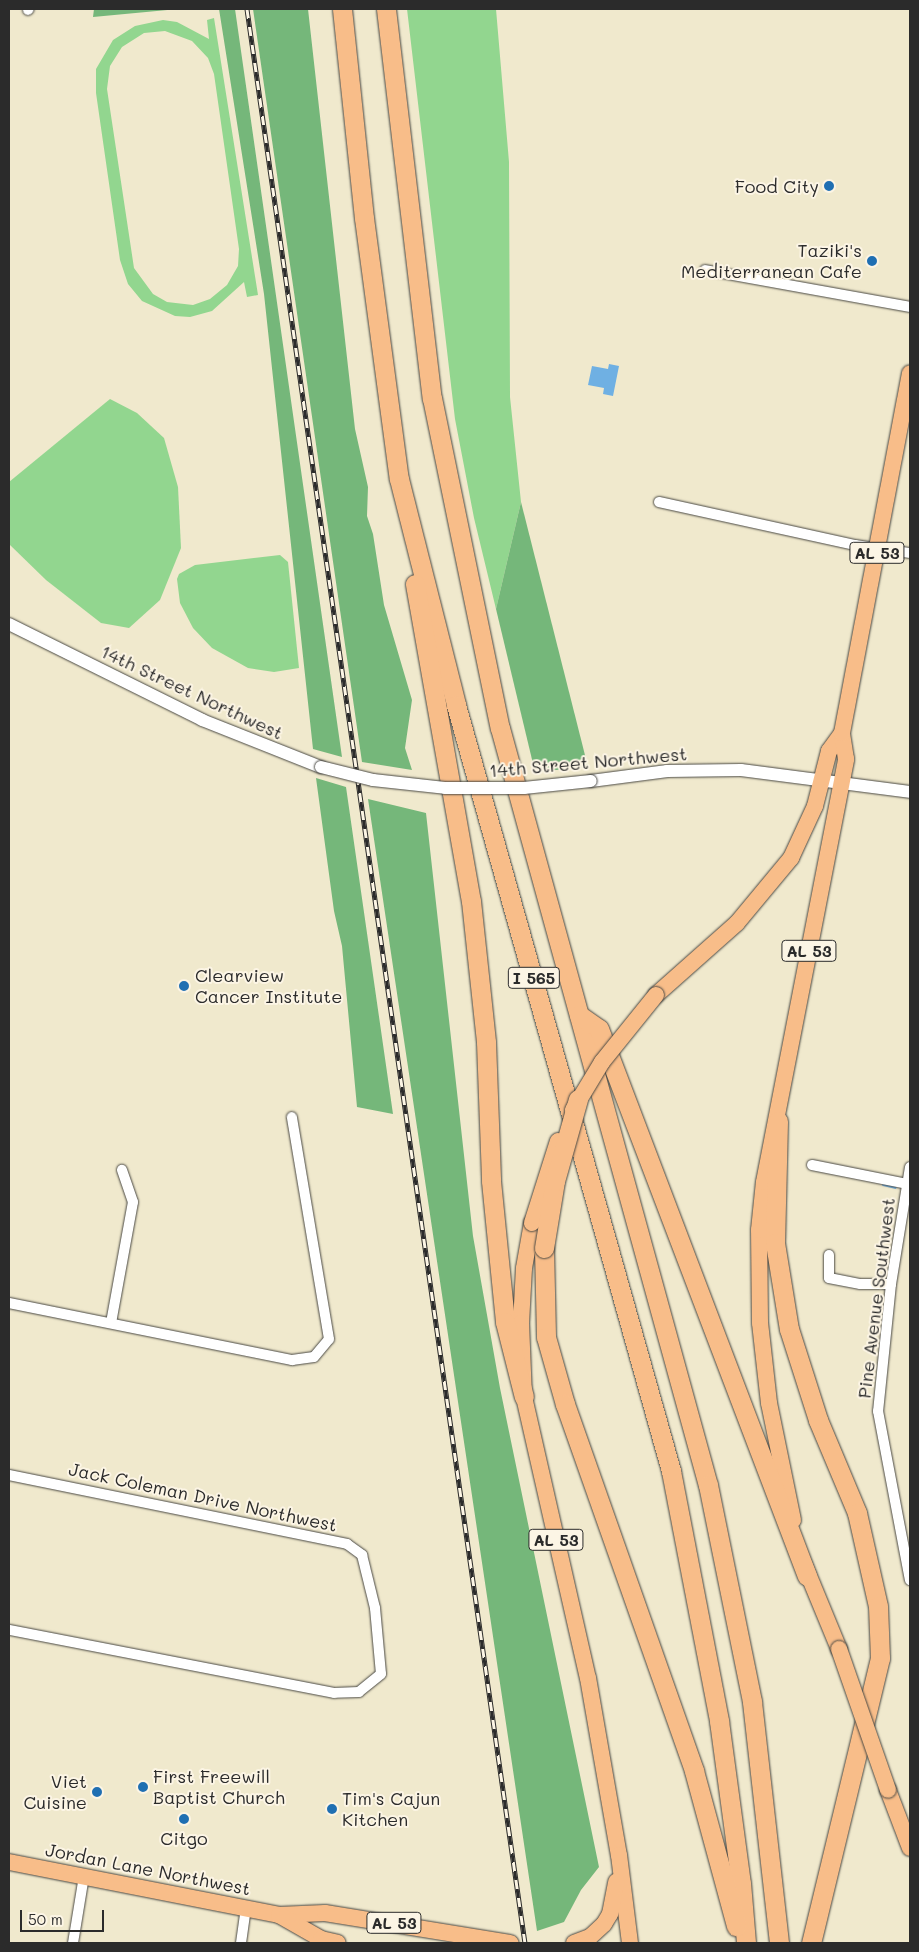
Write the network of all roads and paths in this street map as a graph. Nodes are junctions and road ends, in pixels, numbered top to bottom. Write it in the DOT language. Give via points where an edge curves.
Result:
graph roads {
  1 [pos="342,9"];
  2 [pos="386,9"];
  3 [pos="706,270"];
  4 [pos="910,307"];
  5 [pos="910,373"];
  6 [pos="399,479"];
  7 [pos="659,502"];
  8 [pos="878,547"];
  9 [pos="910,553"];
  10 [pos="9,624"];
  11 [pos="842,733"];
  12 [pos="821,781"];
  13 [pos="842,782"];
  14 [pos="910,792"];
  15 [pos="579,1015"];
  16 [pos="578,1099"];
  17 [pos="292,1117"];
  18 [pos="778,1120"];
  19 [pos="812,1165"];
  20 [pos="910,1167"];
  21 [pos="122,1170"];
  22 [pos="908,1184"];
  23 [pos="829,1256"];
  24 [pos="891,1284"];
  25 [pos="9,1304"];
  26 [pos="111,1323"];
  27 [pos="524,1397"];
  28 [pos="9,1475"];
  29 [pos="907,1554"];
  30 [pos="807,1576"];
  31 [pos="910,1580"];
  32 [pos="9,1630"];
  33 [pos="910,1848"];
  34 [pos="619,1855"];
  35 [pos="9,1862"];
  36 [pos="84,1876"];
  37 [pos="246,1908"];
  38 [pos="279,1915"];
  39 [pos="73,1943"];
  40 [pos="241,1943"];
  41 [pos="338,1943"];
  42 [pos="507,1943"];
  43 [pos="511,1943"];
  44 [pos="574,1943"];
  45 [pos="630,1943"];
  46 [pos="741,1943"];
  47 [pos="746,1943"];
  48 [pos="779,1943"];
  49 [pos="811,1943"];
  1 -- 6 [label="highway, I 565" via="364,218"];
  2 -- 15 [label="highway, I 565" via="432,398 500,728"];
  3 -- 4 [label="street"];
  5 -- 8 [label="main road, AL 53"];
  6 -- 27 [label="highway" via="421,627 471,901 486,1042 491,1181 505,1322"];
  6 -- 47 [label="highway, I 565" via="456,705 671,1471 719,1721 742,1883"];
  7 -- 8 [label="street" via="855,546"];
  8 -- 9 [label="street"];
  8 -- 11 [label="main road, AL 53"];
  10 -- 12 [label="street, 14th Street Northwest, bridge" via="202,720 321,767 373,780 445,788 524,788 667,771 717,769 791,774"];
  11 -- 12 [label="main road, AL 53" via="829,750"];
  11 -- 13 [label="main road, AL 53" via="846,759"];
  12 -- 13 [label="street, 14th Street Northwest"];
  12 -- 16 [label="main road, AL 53, bridge" via="791,858 767,891 737,923 656,995 602,1062"];
  13 -- 14 [label="street, 14th Street Northwest"];
  13 -- 18 [label="main road, AL 53"];
  15 -- 30 [label="highway" via="599,1029"];
  15 -- 48 [label="highway, I 565" via="708,1484 752,1702"];
  16 -- 27 [label="main road, AL 53, bridge" via="544,1178 532,1223 524,1268 521,1323"];
  16 -- 46 [label="highway, bridge" via="555,1181 544,1248 546,1337 565,1404 694,1771"];
  17 -- 26 [label="street" via="329,1339 314,1357 292,1360"];
  18 -- 30 [label="main road, AL 53" via="764,1182 759,1230 760,1323 768,1403"];
  18 -- 49 [label="highway" via="775,1243 789,1329 818,1420 857,1513 878,1606 880,1658"];
  19 -- 22 [label="street"];
  20 -- 22 [label="street, Pine Avenue Southwest"];
  21 -- 26 [label="street" via="133,1202"];
  22 -- 24 [label="street, Pine Avenue Southwest"];
  23 -- 24 [label="street" via="829,1278 860,1284"];
  24 -- 29 [label="street, Pine Avenue Southwest" via="878,1411"];
  25 -- 26 [label="street"];
  27 -- 34 [label="main road, AL 53" via="588,1678"];
  28 -- 32 [label="street, Jack Coleman Drive Northwest" via="347,1544 362,1555 374,1608 381,1674 359,1692 334,1693"];
  29 -- 31 [label="street, Pine Avenue Southwest"];
  30 -- 33 [label="main road, AL 53, bridge" via="839,1649"];
  34 -- 44 [label="main road, AL 53" via="610,1914 590,1937"];
  34 -- 45 [label="main road, AL 53"];
  35 -- 36 [label="main road, Jordan Lane Northwest / AL 53"];
  36 -- 37 [label="main road, Jordan Lane Northwest / AL 53"];
  36 -- 39 [label="street"];
  37 -- 38 [label="main road, Jordan Lane Northwest / AL 53"];
  37 -- 40 [label="street"];
  38 -- 41 [label="main road, Jordan Lane Northwest / AL 53" via="322,1940"];
  38 -- 42 [label="main road, Jordan Lane Northwest / AL 53" via="325,1913"];
  42 -- 43 [label="main road, Jordan Lane Northwest / AL 53"];
}
